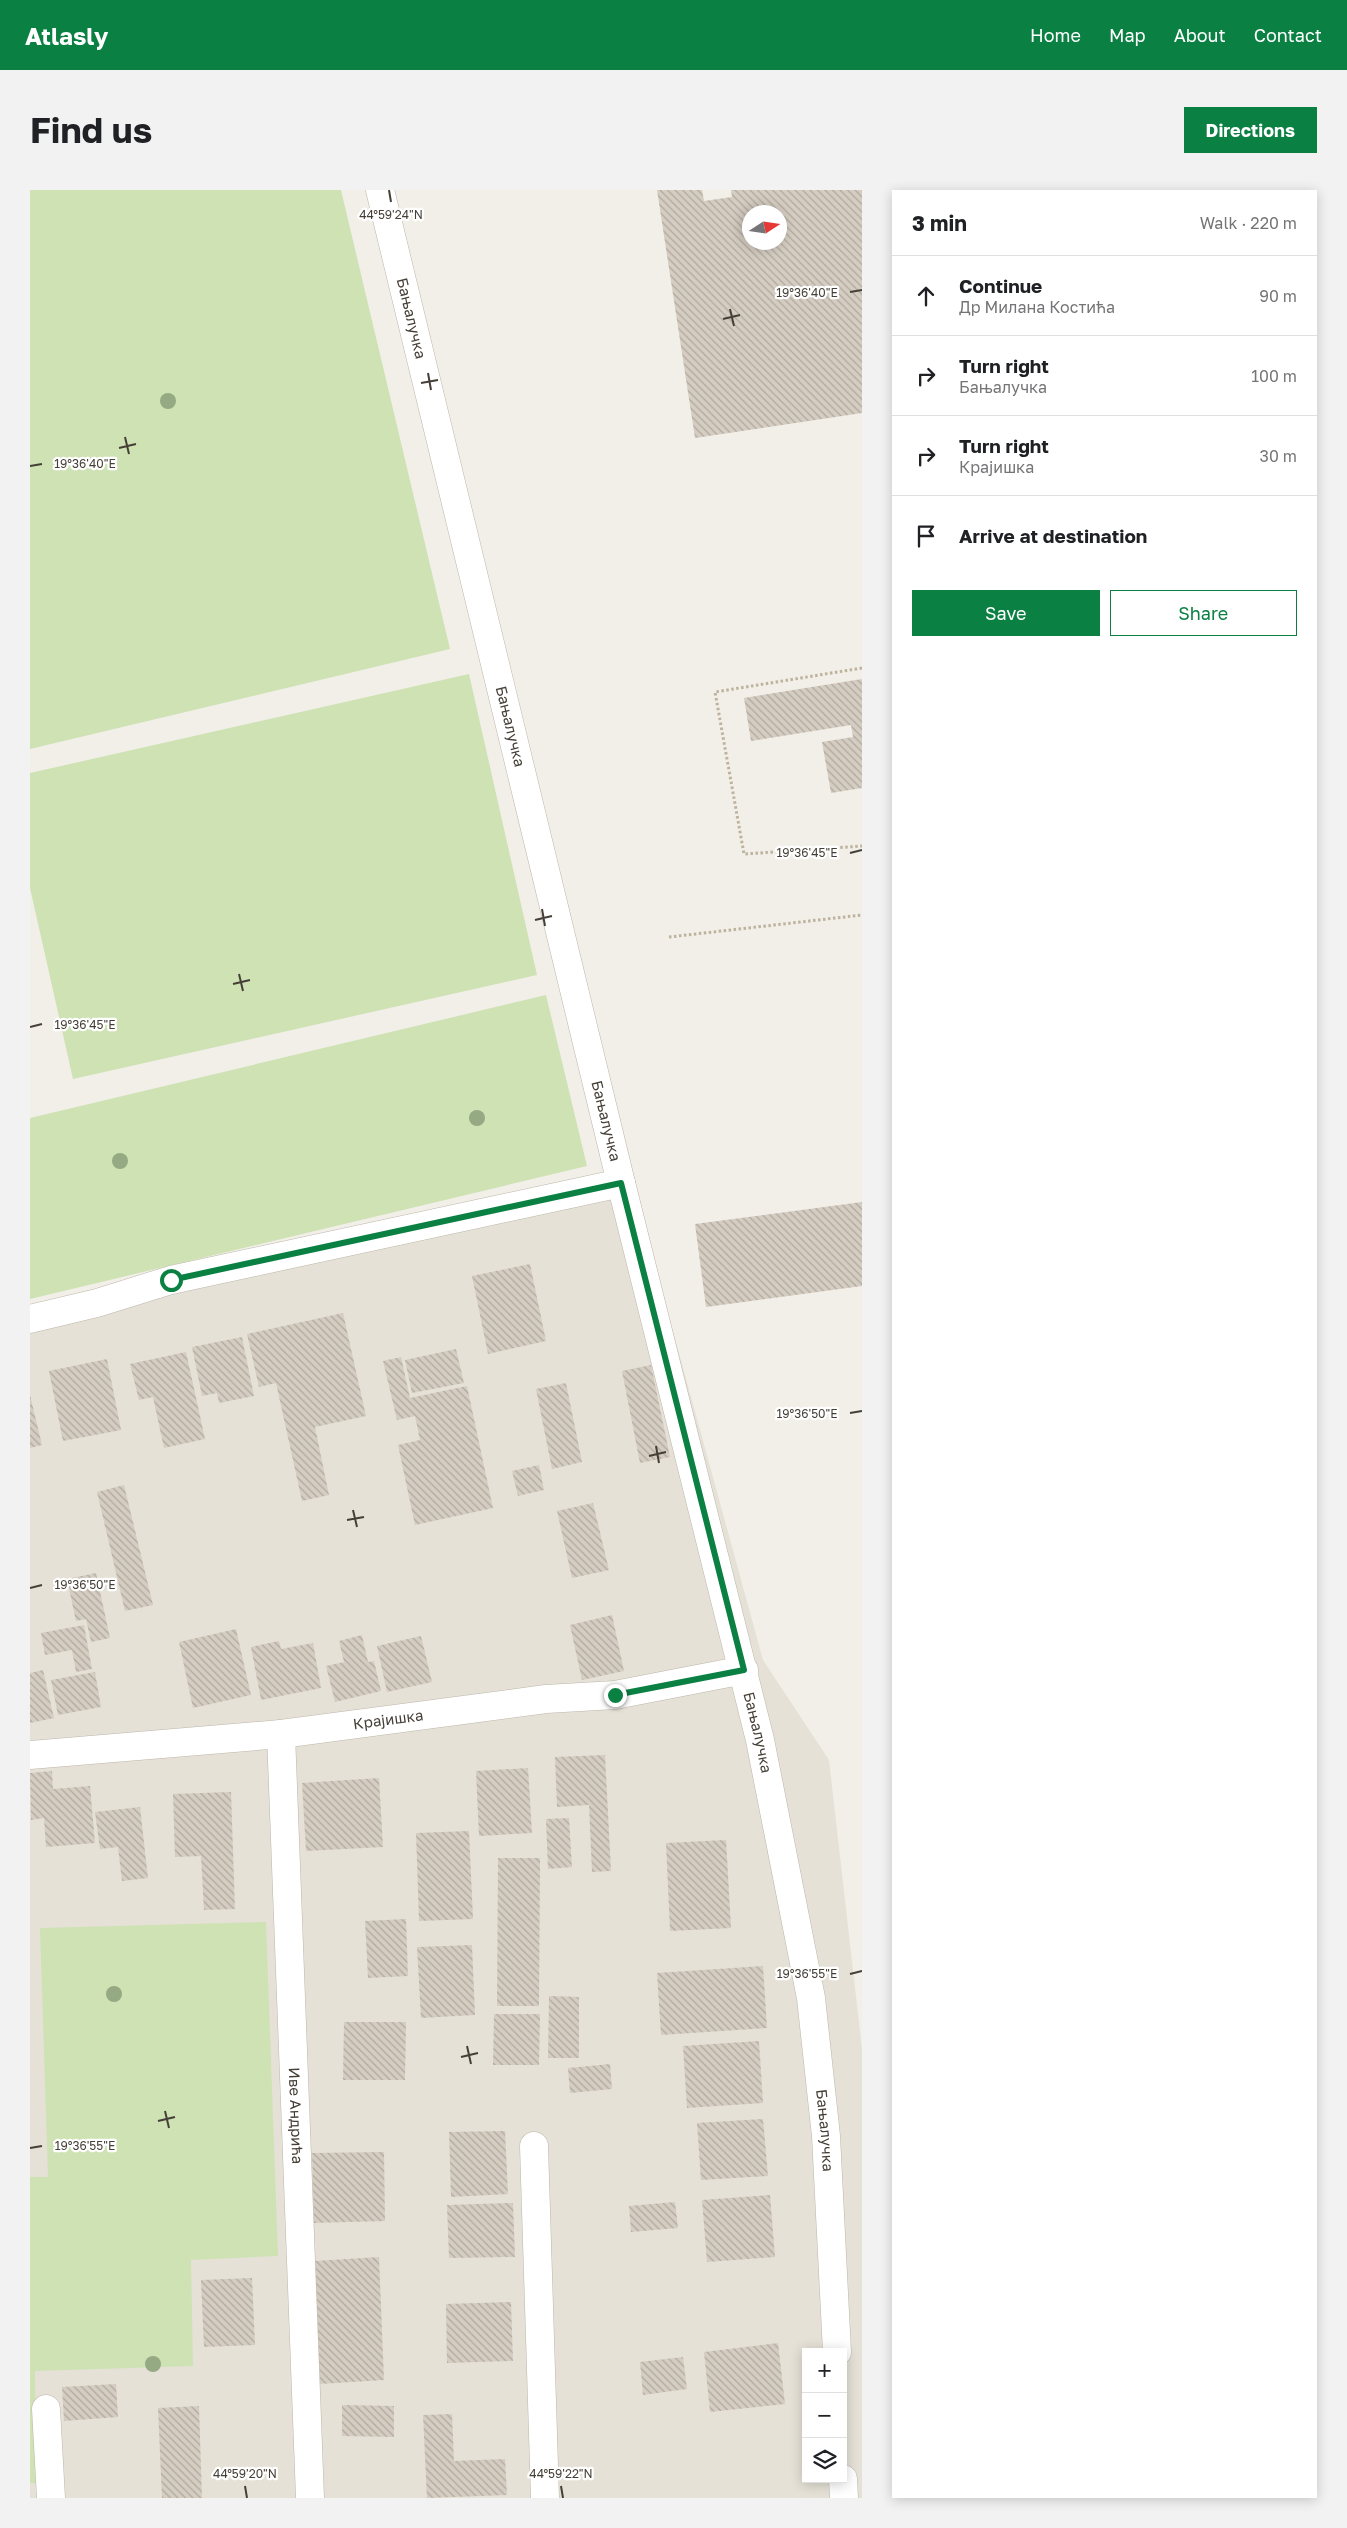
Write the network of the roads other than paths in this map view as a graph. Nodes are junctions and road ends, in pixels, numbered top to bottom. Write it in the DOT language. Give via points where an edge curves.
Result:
graph roads {
  1 [pos="380,190"];
  2 [pos="621,1183"];
  3 [pos="30,1319"];
  4 [pos="744,1670"];
  5 [pos="281,1734"];
  6 [pos="30,1755"];
  7 [pos="534,2146"];
  8 [pos="837,2348"];
  9 [pos="46,2409"];
  10 [pos="843,2483"];
  11 [pos="50,2498"];
  12 [pos="310,2498"];
  13 [pos="545,2498"];
  14 [pos="844,2498"];
  1 -- 2 [label="street, Бањалучка"];
  2 -- 3 [label="street" via="171,1280"];
  2 -- 4 [label="street, Бањалучка"];
  4 -- 5 [label="street, Крајишка" via="615,1695 546,1699"];
  4 -- 8 [label="street, Бањалучка" via="811,1998 826,2136"];
  5 -- 6 [label="street, Крајишка"];
  5 -- 12 [label="street, Иве Андрића"];
  7 -- 13 [label="street"];
  9 -- 11 [label="street"];
  10 -- 14 [label="street"];
}
